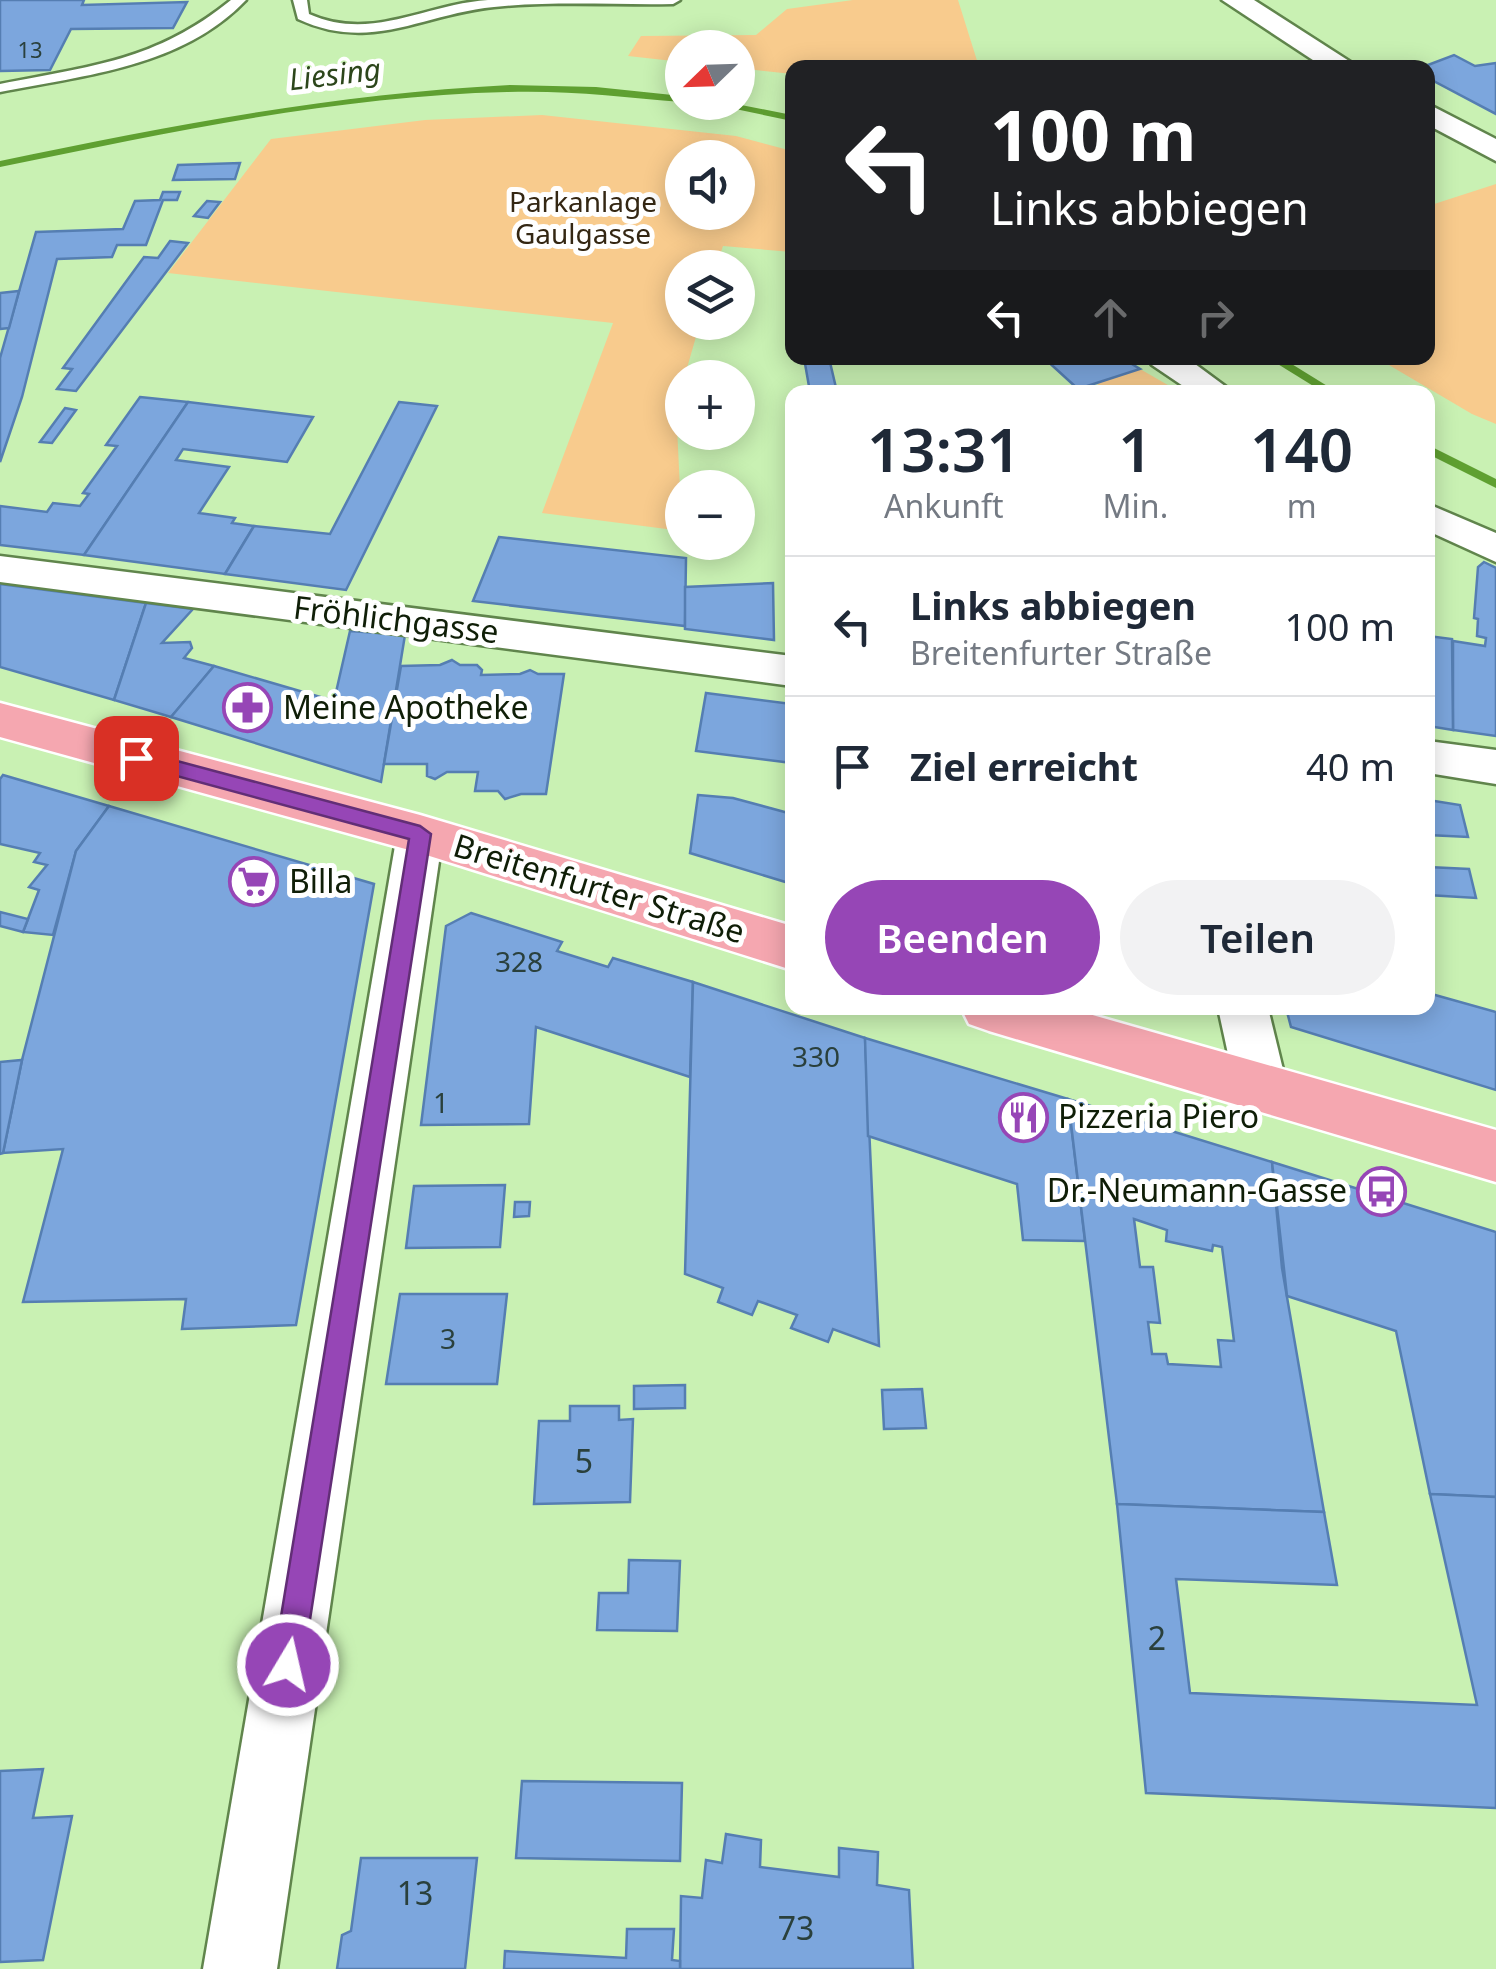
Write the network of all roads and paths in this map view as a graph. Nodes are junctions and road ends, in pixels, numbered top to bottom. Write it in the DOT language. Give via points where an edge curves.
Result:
graph roads {
  1 [pos="240,0"];
  2 [pos="300,0"];
  3 [pos="615,0"];
  4 [pos="673,0"];
  5 [pos="1236,0"];
  6 [pos="472,3"];
  7 [pos="1333,60"];
  8 [pos="0,88"];
  9 [pos="1435,118"];
  10 [pos="1496,152"];
  11 [pos="1175,365"];
  12 [pos="1205,385"];
  13 [pos="1435,519"];
  14 [pos="1496,548"];
  15 [pos="0,569"];
  16 [pos="785,670"];
  17 [pos="0,720"];
  18 [pos="1435,758"];
  19 [pos="1496,767"];
  20 [pos="420,834"];
  21 [pos="785,946"];
  22 [pos="1014,1015"];
  23 [pos="1244,1015"];
  24 [pos="1262,1086"];
  25 [pos="1496,1156"];
  26 [pos="240,1969"];
  1 -- 8 [label="lane" via="205,28 140,60"];
  2 -- 6 [label="lane" via="302,16 345,32 423,20"];
  3 -- 4 [label="lane"];
  3 -- 6 [label="lane"];
  5 -- 7 [label="street"];
  9 -- 10 [label="street"];
  11 -- 12 [label="street"];
  13 -- 14 [label="street"];
  15 -- 16 [label="street, Fröhlichgasse"];
  17 -- 20 [label="main road, Breitenfurter Straße"];
  18 -- 19 [label="street"];
  20 -- 21 [label="main road, Breitenfurter Straße"];
  20 -- 26 [label="street"];
  22 -- 24 [label="main road"];
  23 -- 24 [label="street"];
  24 -- 25 [label="main road"];
}
